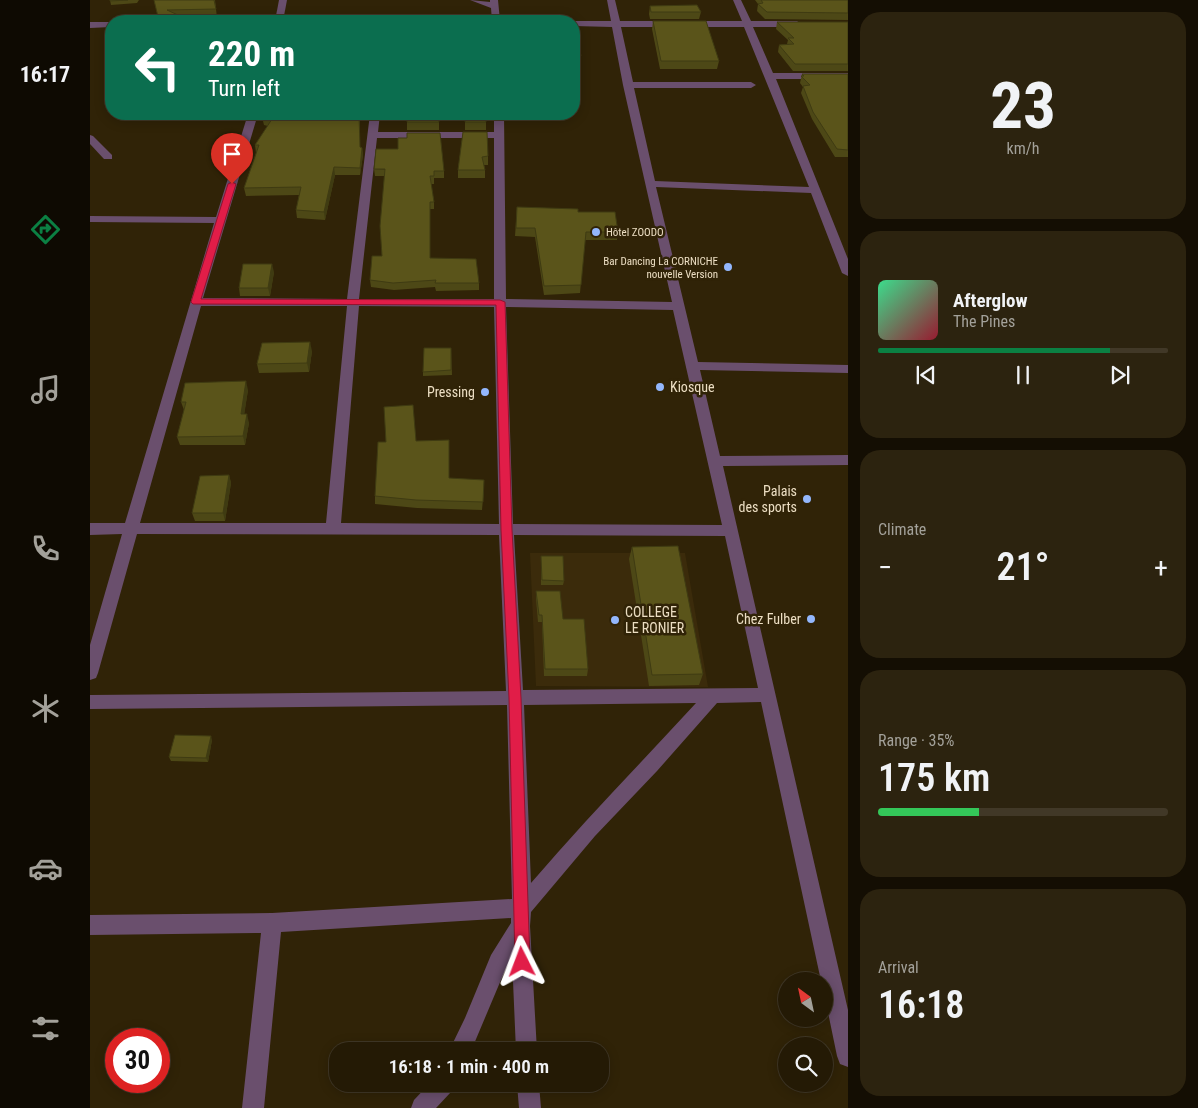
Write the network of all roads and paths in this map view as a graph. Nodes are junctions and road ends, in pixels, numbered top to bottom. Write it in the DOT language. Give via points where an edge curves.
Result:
graph roads {
  1 [pos="284,0"];
  2 [pos="474,0"];
  3 [pos="610,0"];
  4 [pos="736,0"];
  5 [pos="494,3"];
  6 [pos="280,15"];
  7 [pos="615,23"];
  8 [pos="580,24"];
  9 [pos="747,24"];
  10 [pos="802,24"];
  11 [pos="90,25"];
  12 [pos="105,25"];
  13 [pos="770,76"];
  14 [pos="848,76"];
  15 [pos="628,85"];
  16 [pos="751,85"];
  17 [pos="251,120"];
  18 [pos="374,120"];
  19 [pos="499,120"];
  20 [pos="373,135"];
  21 [pos="500,135"];
  22 [pos="90,138"];
  23 [pos="108,157"];
  24 [pos="650,184"];
  25 [pos="815,190"];
  26 [pos="90,219"];
  27 [pos="222,220"];
  28 [pos="848,273"];
  29 [pos="196,302"];
  30 [pos="353,302"];
  31 [pos="500,302"];
  32 [pos="678,306"];
  33 [pos="692,366"];
  34 [pos="848,369"];
  35 [pos="848,460"];
  36 [pos="714,461"];
  37 [pos="333,528"];
  38 [pos="90,529"];
  39 [pos="131,530"];
  40 [pos="506,530"];
  41 [pos="731,531"];
  42 [pos="90,673"];
  43 [pos="713,696"];
  44 [pos="768,696"];
  45 [pos="515,698"];
  46 [pos="90,702"];
  47 [pos="521,917"];
  48 [pos="272,923"];
  49 [pos="90,925"];
  50 [pos="464,1042"];
  51 [pos="527,1042"];
  52 [pos="848,1056"];
  53 [pos="436,1092"];
  54 [pos="529,1092"];
  55 [pos="254,1108"];
  56 [pos="422,1108"];
  57 [pos="530,1108"];
  1 -- 6 [label="street"];
  2 -- 5 [label="street"];
  3 -- 7 [label="street"];
  4 -- 9 [label="street"];
  7 -- 8 [label="street"];
  7 -- 9 [label="street"];
  7 -- 15 [label="street"];
  9 -- 10 [label="street"];
  9 -- 13 [label="street"];
  11 -- 12 [label="street"];
  13 -- 14 [label="street"];
  13 -- 25 [label="street"];
  15 -- 16 [label="street"];
  15 -- 24 [label="street"];
  17 -- 27 [label="street"];
  18 -- 20 [label="street"];
  19 -- 21 [label="street"];
  20 -- 21 [label="street"];
  20 -- 30 [label="street"];
  21 -- 31 [label="street"];
  22 -- 23 [label="street"];
  24 -- 25 [label="street"];
  24 -- 32 [label="street"];
  25 -- 28 [label="street"];
  26 -- 27 [label="street"];
  27 -- 29 [label="street"];
  29 -- 30 [label="street"];
  29 -- 39 [label="street"];
  30 -- 31 [label="street"];
  30 -- 37 [label="street"];
  31 -- 32 [label="street"];
  31 -- 40 [label="street"];
  32 -- 33 [label="street"];
  33 -- 34 [label="street"];
  33 -- 36 [label="street"];
  35 -- 36 [label="street"];
  36 -- 41 [label="street"];
  37 -- 39 [label="street"];
  37 -- 40 [label="street"];
  38 -- 39 [label="street"];
  39 -- 42 [label="street"];
  40 -- 41 [label="street"];
  40 -- 45 [label="street"];
  41 -- 44 [label="street"];
  43 -- 44 [label="street"];
  43 -- 45 [label="street"];
  43 -- 47 [label="street" via="588,830"];
  44 -- 52 [label="street"];
  45 -- 46 [label="street"];
  45 -- 47 [label="street"];
  47 -- 48 [label="street"];
  47 -- 50 [label="street"];
  47 -- 51 [label="street"];
  48 -- 49 [label="street"];
  48 -- 55 [label="street"];
  53 -- 56 [label="street"];
  54 -- 57 [label="street"];
}
